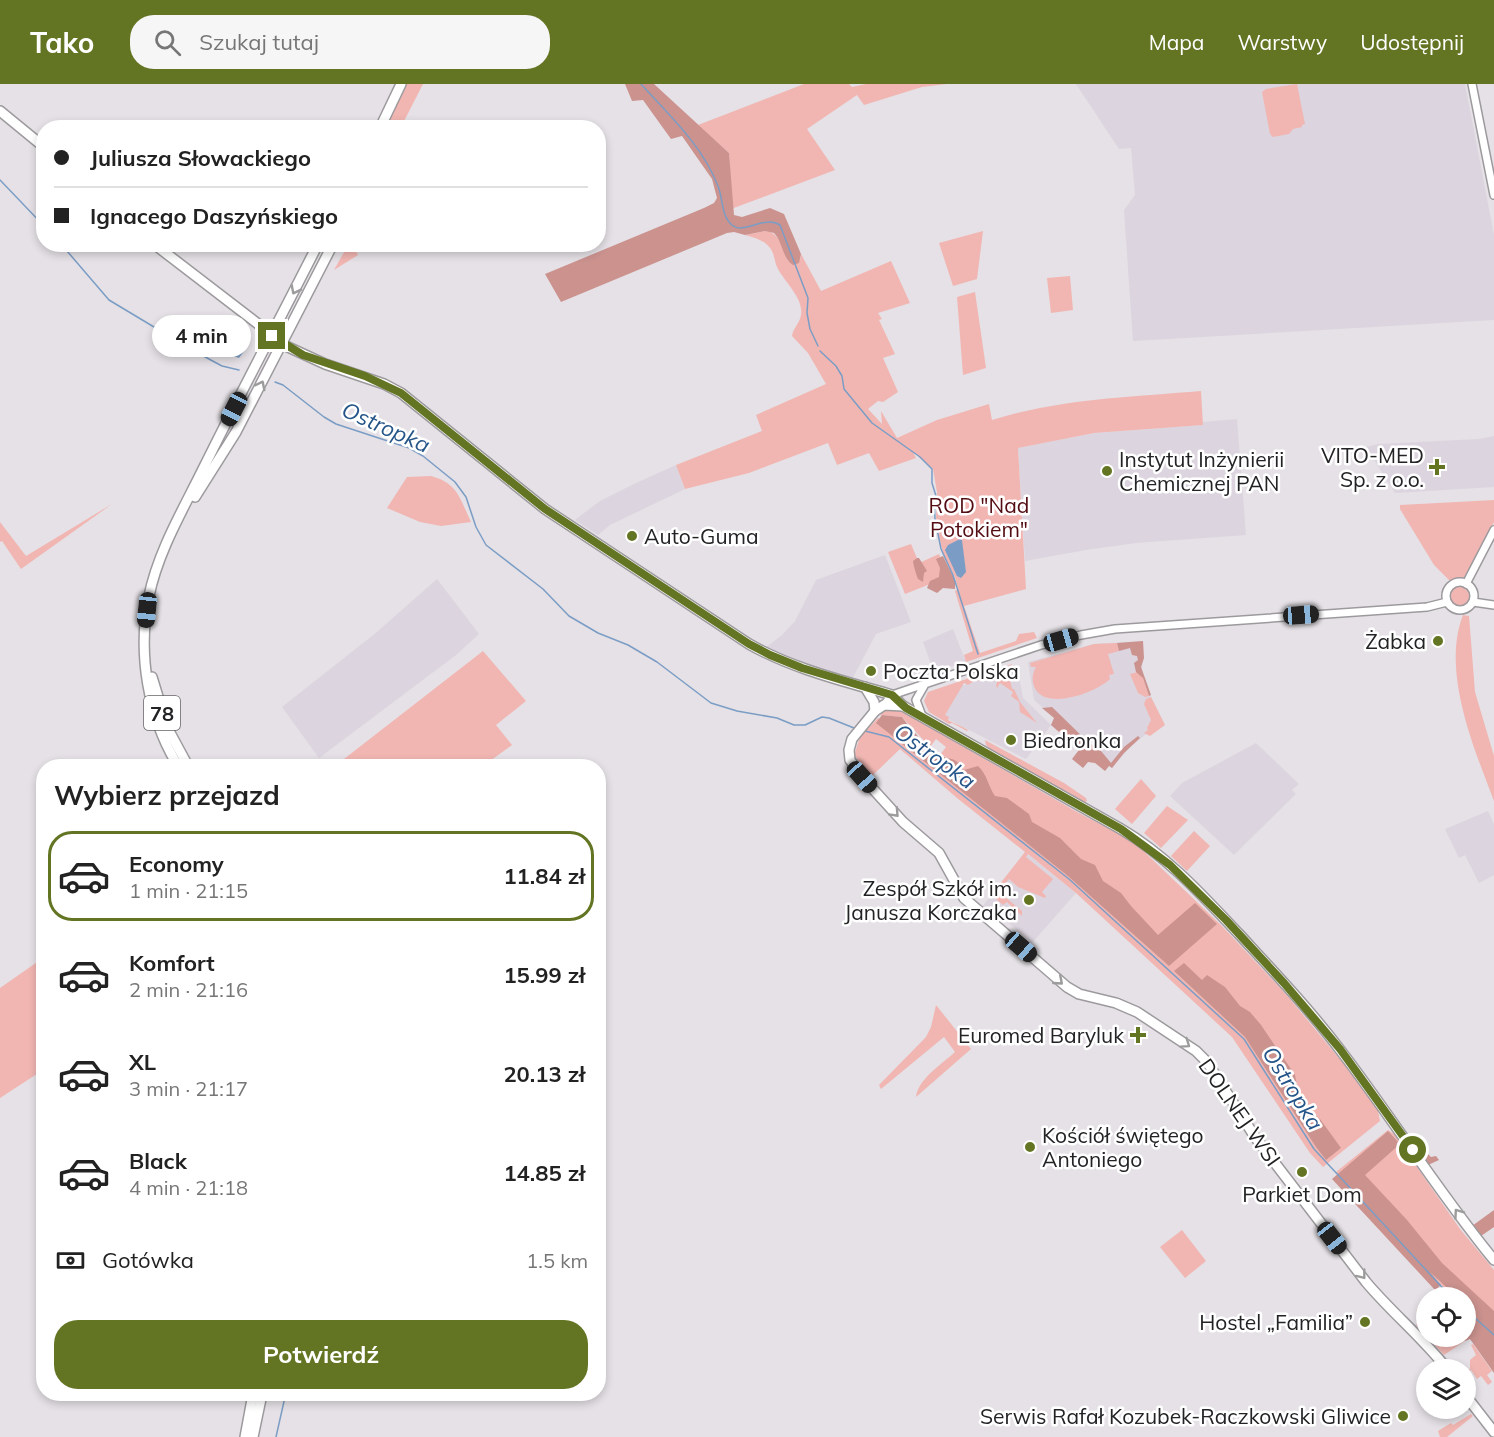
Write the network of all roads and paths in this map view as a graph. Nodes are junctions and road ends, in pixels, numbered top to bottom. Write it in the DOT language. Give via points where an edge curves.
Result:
graph roads {
  1 [pos="401,84"];
  2 [pos="1472,84"];
  3 [pos="0,111"];
  4 [pos="385,120"];
  5 [pos="36,140"];
  6 [pos="1494,195"];
  7 [pos="164,252"];
  8 [pos="314,252"];
  9 [pos="329,252"];
  10 [pos="272,336"];
  11 [pos="282,343"];
  12 [pos="1494,530"];
  13 [pos="170,538"];
  14 [pos="1466,584"];
  15 [pos="1447,602"];
  16 [pos="1473,602"];
  17 [pos="1494,605"];
  18 [pos="146,655"];
  19 [pos="924,686"];
  20 [pos="865,687"];
  21 [pos="892,695"];
  22 [pos="884,705"];
  23 [pos="903,706"];
  24 [pos="875,711"];
  25 [pos="923,717"];
  26 [pos="174,759"];
  27 [pos="184,759"];
  28 [pos="1494,1260"];
  29 [pos="1439,1359"];
  30 [pos="252,1401"];
  31 [pos="261,1401"];
  32 [pos="1476,1409"];
  33 [pos="1494,1432"];
  34 [pos="245,1437"];
  35 [pos="254,1437"];
  1 -- 4 [label="main road"];
  2 -- 6 [label="street"];
  3 -- 5 [label="main road"];
  7 -- 10 [label="main road"];
  8 -- 10 [label="main road, 78, one-way"];
  9 -- 11 [label="main road, 78"];
  10 -- 11 [label="main road"];
  10 -- 13 [label="main road, 78"];
  13 -- 11 [label="main road, 78, one-way" via="236,432"];
  11 -- 20 [label="main road" via="401,393 545,509 749,644 790,663"];
  12 -- 14 [label="street"];
  13 -- 18 [label="main road, 78" via="148,598"];
  14 -- 15 [label="street" via="1451,585 1446,593"];
  14 -- 16 [label="street" via="1473,590"];
  15 -- 16 [label="street" via="1457,610 1467,609"];
  15 -- 19 [label="street" via="1427,607 1081,634"];
  16 -- 17 [label="street"];
  18 -- 26 [label="main road, 78" via="153,708"];
  18 -- 27 [label="main road, 78" via="162,713"];
  19 -- 21 [label="street"];
  19 -- 25 [label="street" via="916,700"];
  20 -- 21 [label="main road"];
  20 -- 24 [label="main road"];
  21 -- 22 [label="street"];
  21 -- 23 [label="main road"];
  22 -- 23 [label="main road"];
  22 -- 24 [label="main road"];
  23 -- 25 [label="main road"];
  24 -- 29 [label="main road, DOLNEJ WSI, one-way" via="856,734 849,750 850,760 903,822 939,854 964,897 1067,987 1137,1012 1196,1051 1360,1274"];
  28 -- 25 [label="main road, one-way" via="1340,1049 1284,983 1184,878 1132,835"];
  30 -- 34 [label="main road"];
  31 -- 35 [label="main road"];
  32 -- 33 [label="main road"];
}
